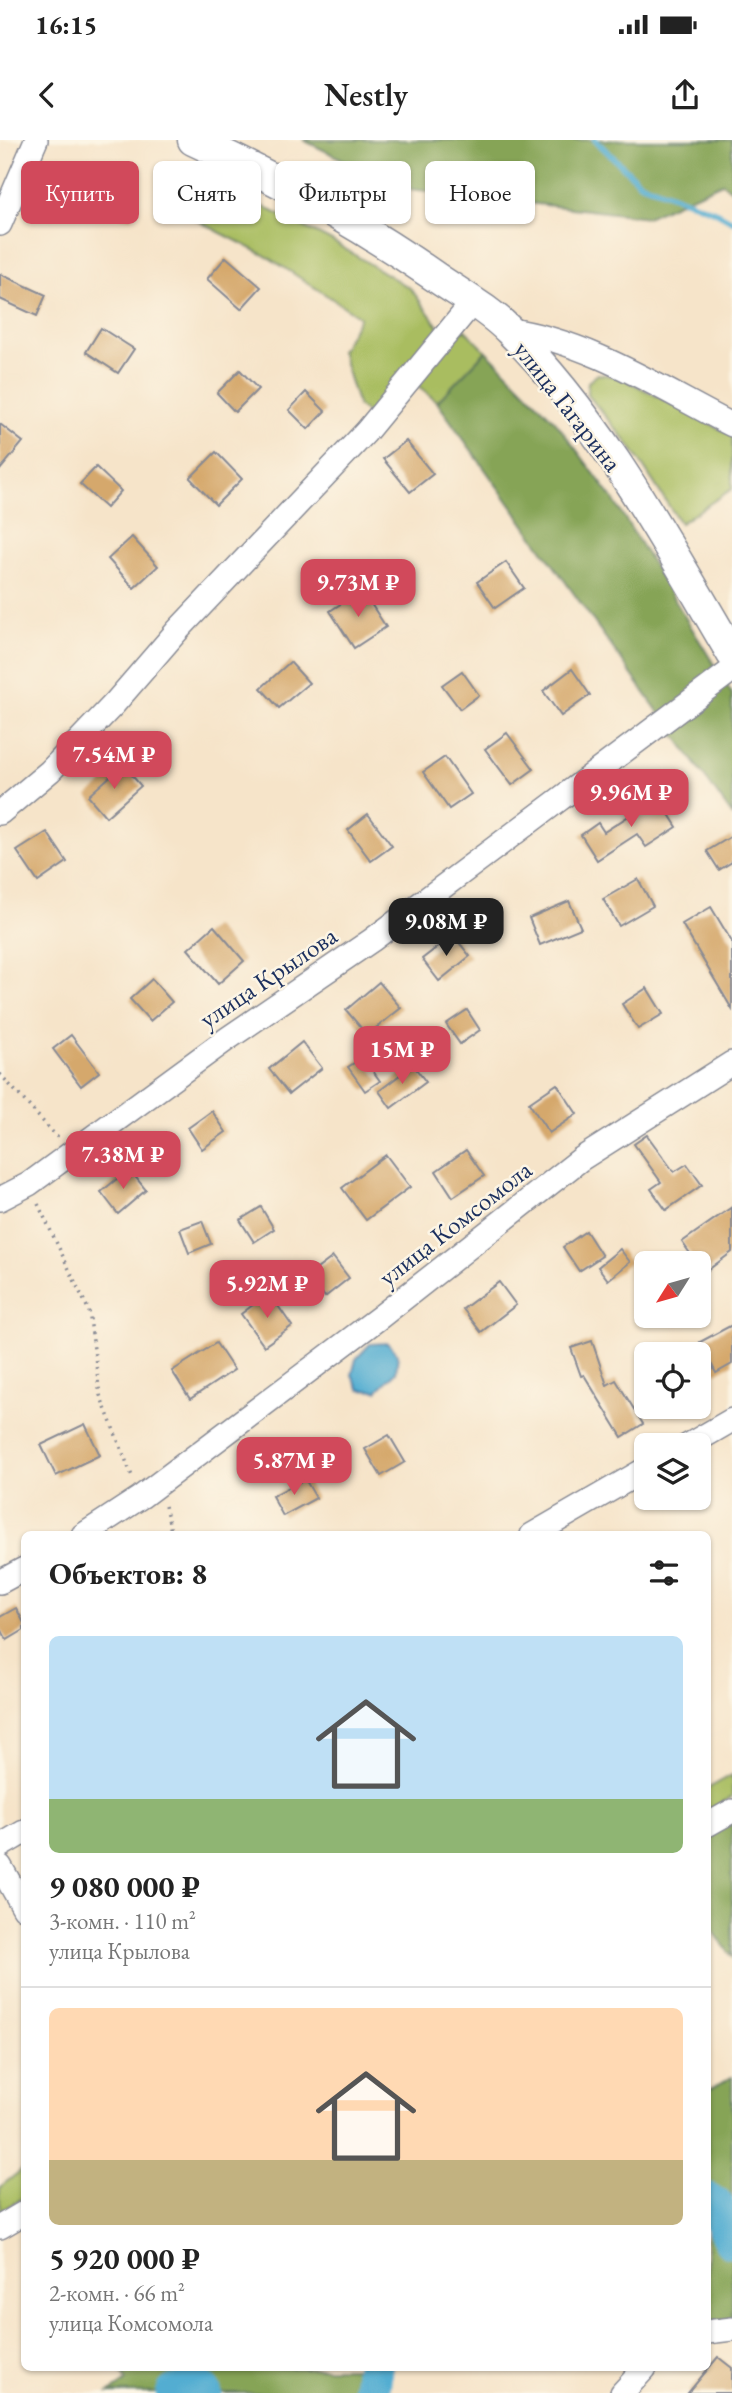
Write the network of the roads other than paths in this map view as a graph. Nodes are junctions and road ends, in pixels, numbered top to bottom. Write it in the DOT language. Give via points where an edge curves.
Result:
graph roads {
  1 [pos="36,140"];
  2 [pos="193,140"];
  3 [pos="0,224"];
  4 [pos="473,302"];
  5 [pos="509,330"];
  6 [pos="732,425"];
  7 [pos="732,654"];
  8 [pos="732,670"];
  9 [pos="0,813"];
  10 [pos="732,1063"];
  11 [pos="0,1199"];
  12 [pos="732,1420"];
  13 [pos="710,1433"];
  14 [pos="634,1476"];
  15 [pos="89,1531"];
  16 [pos="539,1531"];
  17 [pos="21,1571"];
  18 [pos="0,1582"];
  19 [pos="732,1811"];
  20 [pos="711,1823"];
  21 [pos="21,1834"];
  22 [pos="0,1846"];
  23 [pos="0,1866"];
  24 [pos="21,1903"];
  25 [pos="21,2215"];
  26 [pos="0,2227"];
  27 [pos="732,2329"];
  28 [pos="711,2332"];
  29 [pos="642,2371"];
  30 [pos="622,2393"];
  1 -- 3 [label="street"];
  2 -- 4 [label="main road, улица Гагарина" via="331,209"];
  4 -- 5 [label="main road, улица Гагарина"];
  4 -- 9 [label="street" via="366,432 177,631 114,705 50,771"];
  5 -- 6 [label="street" via="539,334 584,350"];
  5 -- 7 [label="main road, улица Гагарина" via="600,442"];
  8 -- 11 [label="street, улица Крылова" via="372,940 29,1184"];
  10 -- 15 [label="street, улица Комсомола" via="581,1159 380,1317"];
  12 -- 13 [label="street"];
  14 -- 16 [label="street"];
  17 -- 18 [label="street"];
  19 -- 20 [label="street"];
  21 -- 22 [label="street"];
  23 -- 24 [label="street"];
  25 -- 26 [label="street"];
  27 -- 28 [label="street"];
  29 -- 30 [label="street"];
}
